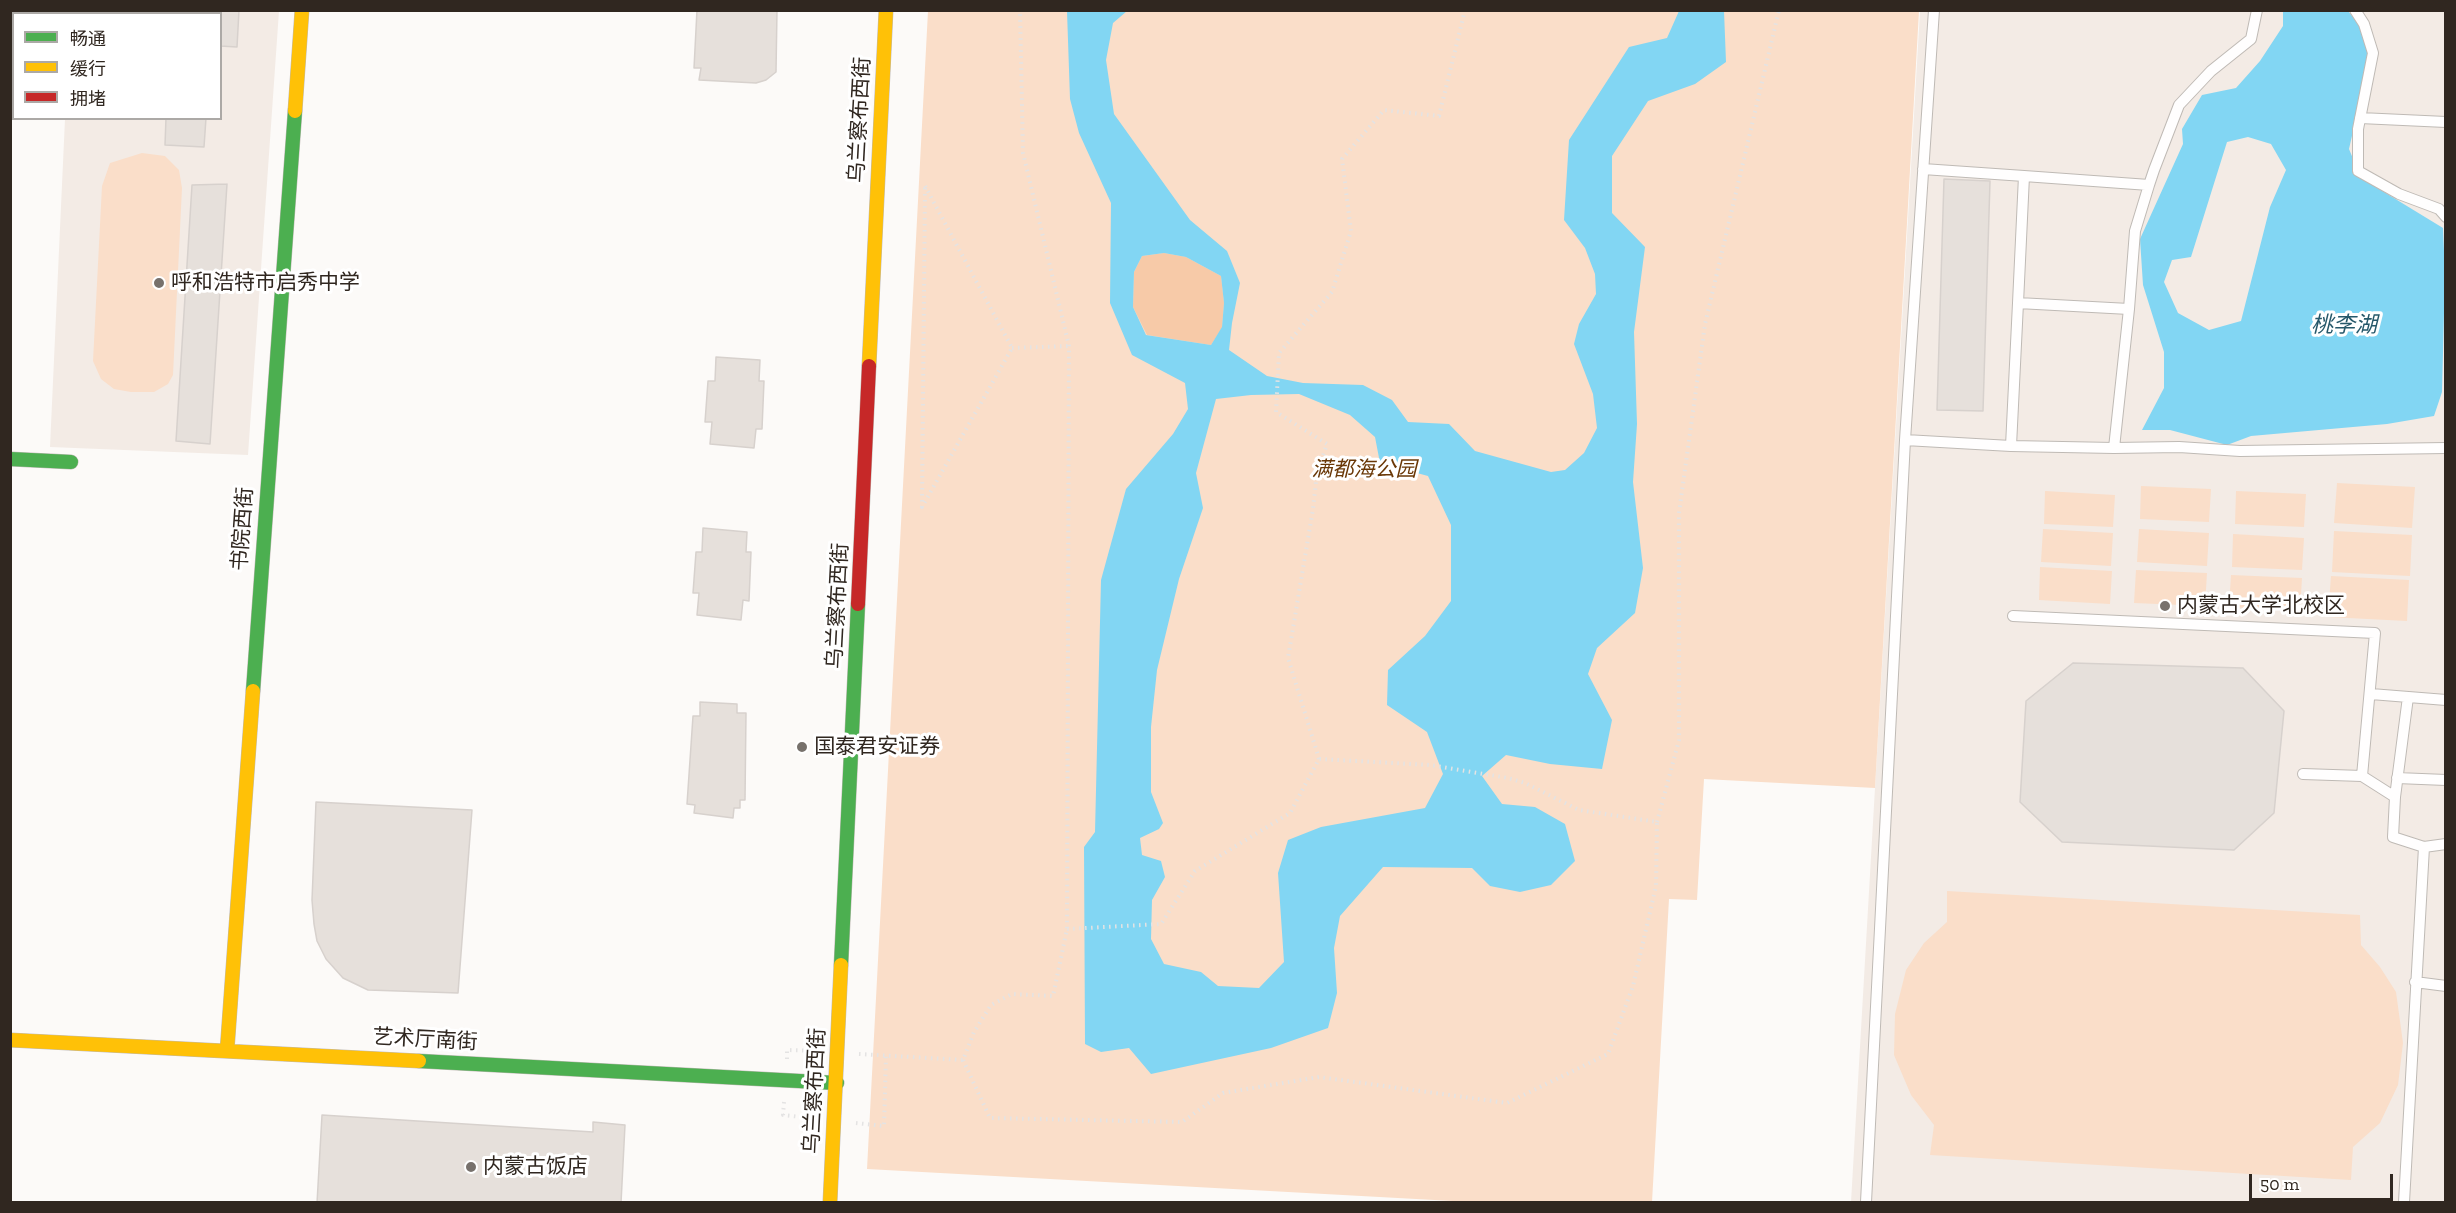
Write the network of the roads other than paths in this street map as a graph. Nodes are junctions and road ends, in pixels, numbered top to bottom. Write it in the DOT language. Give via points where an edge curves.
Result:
graph roads {
  1 [pos="302,10"];
  2 [pos="886,10"];
  3 [pos="1934,10"];
  4 [pos="2257,10"];
  5 [pos="2355,10"];
  6 [pos="2360,118"];
  7 [pos="2445,122"];
  8 [pos="1923,169"];
  9 [pos="2024,176"];
  10 [pos="2149,185"];
  11 [pos="2445,217"];
  12 [pos="2018,303"];
  13 [pos="2129,309"];
  14 [pos="1905,441"];
  15 [pos="2011,446"];
  16 [pos="2114,448"];
  17 [pos="2445,448"];
  18 [pos="10,459"];
  19 [pos="71,462"];
  20 [pos="2013,616"];
  21 [pos="2371,694"];
  22 [pos="2408,697"];
  23 [pos="2445,700"];
  24 [pos="2303,774"];
  25 [pos="2362,777"];
  26 [pos="2397,778"];
  27 [pos="2445,780"];
  28 [pos="2395,797"];
  29 [pos="2445,844"];
  30 [pos="2424,847"];
  31 [pos="2415,982"];
  32 [pos="2445,986"];
  33 [pos="10,1040"];
  34 [pos="227,1051"];
  35 [pos="837,1083"];
  36 [pos="830,1203"];
  37 [pos="1866,1203"];
  38 [pos="2404,1203"];
  1 -- 34 [label="street, 书院西街"];
  2 -- 35 [label="street, 乌兰察布西街"];
  3 -- 8 [label="lane"];
  4 -- 10 [label="lane" via="2251,39 2211,70 2179,105"];
  5 -- 6 [label="lane" via="2373,53"];
  6 -- 7 [label="lane"];
  6 -- 11 [label="lane" via="2358,171 2399,194 2439,209"];
  8 -- 9 [label="lane"];
  8 -- 14 [label="lane"];
  9 -- 10 [label="lane"];
  9 -- 12 [label="lane"];
  10 -- 13 [label="lane" via="2135,231"];
  12 -- 13 [label="lane"];
  12 -- 15 [label="lane"];
  13 -- 16 [label="lane"];
  14 -- 15 [label="lane"];
  14 -- 37 [label="lane"];
  15 -- 16 [label="lane"];
  16 -- 17 [label="lane" via="2240,451"];
  18 -- 19 [label="street"];
  20 -- 21 [label="lane" via="2375,633"];
  21 -- 22 [label="lane"];
  21 -- 25 [label="lane"];
  22 -- 23 [label="lane"];
  22 -- 26 [label="lane"];
  24 -- 25 [label="lane"];
  25 -- 28 [label="lane"];
  26 -- 27 [label="lane"];
  26 -- 28 [label="lane"];
  28 -- 30 [label="lane" via="2393,837"];
  29 -- 30 [label="lane"];
  30 -- 31 [label="lane"];
  31 -- 32 [label="lane"];
  31 -- 38 [label="lane"];
  33 -- 34 [label="street, 艺术厅南街"];
  34 -- 35 [label="street, 艺术厅南街"];
  35 -- 36 [label="street, 乌兰察布西街"];
}
